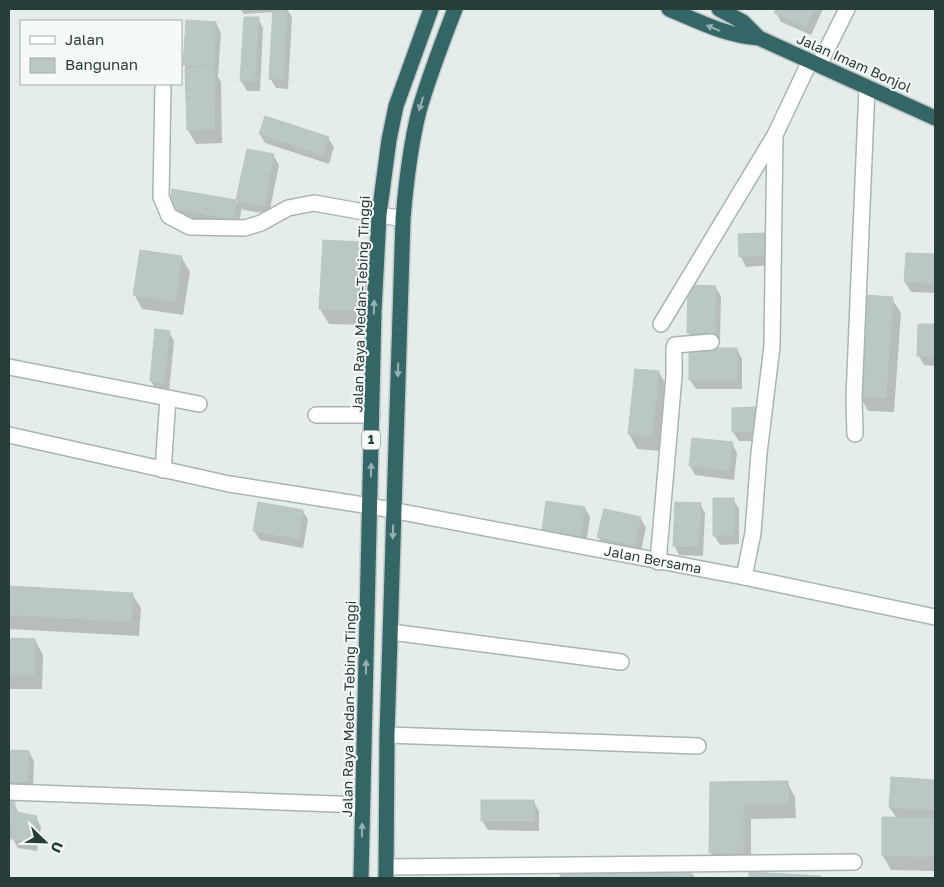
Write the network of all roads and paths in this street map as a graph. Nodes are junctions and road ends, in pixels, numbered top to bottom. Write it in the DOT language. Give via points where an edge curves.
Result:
graph roads {
  1 [pos="420,9"];
  2 [pos="430,9"];
  3 [pos="455,9"];
  4 [pos="464,9"];
  5 [pos="669,9"];
  6 [pos="719,9"];
  7 [pos="847,9"];
  8 [pos="759,38"];
  9 [pos="814,63"];
  10 [pos="411,64"];
  11 [pos="432,71"];
  12 [pos="163,85"];
  13 [pos="867,87"];
  14 [pos="935,118"];
  15 [pos="775,135"];
  16 [pos="379,215"];
  17 [pos="403,219"];
  18 [pos="662,324"];
  19 [pos="711,342"];
  20 [pos="9,367"];
  21 [pos="168,398"];
  22 [pos="199,404"];
  23 [pos="316,415"];
  24 [pos="372,415"];
  25 [pos="855,434"];
  26 [pos="9,435"];
  27 [pos="163,470"];
  28 [pos="370,506"];
  29 [pos="394,511"];
  30 [pos="658,562"];
  31 [pos="744,578"];
  32 [pos="935,616"];
  33 [pos="391,632"];
  34 [pos="621,662"];
  35 [pos="387,735"];
  36 [pos="698,746"];
  37 [pos="364,760"];
  38 [pos="387,760"];
  39 [pos="9,792"];
  40 [pos="362,805"];
  41 [pos="854,862"];
  42 [pos="432,872"];
  43 [pos="386,873"];
  44 [pos="360,878"];
  1 -- 10 [label="highway"];
  2 -- 10 [label="highway, Jalan Raya Medan-Tebing Tinggi / 1"];
  3 -- 11 [label="highway, 1"];
  4 -- 11 [label="highway"];
  8 -- 5 [label="highway, Jalan Imam Bonjol, one-way" via="724,32"];
  6 -- 8 [label="highway, Jalan Imam Bonjol" via="743,22"];
  7 -- 9 [label="street"];
  8 -- 9 [label="highway, Jalan Imam Bonjol"];
  9 -- 13 [label="highway, Jalan Imam Bonjol"];
  9 -- 15 [label="street"];
  10 -- 16 [label="highway, Jalan Raya Medan-Tebing Tinggi / 1" via="396,106"];
  11 -- 17 [label="highway, 1, one-way" via="419,112"];
  12 -- 16 [label="street" via="161,197 170,216 190,227 245,228 288,208 314,203"];
  13 -- 14 [label="highway, Jalan Imam Bonjol"];
  13 -- 25 [label="street"];
  15 -- 18 [label="street"];
  15 -- 31 [label="street" via="772,346 753,533"];
  16 -- 17 [label="street"];
  24 -- 16 [label="highway, Jalan Raya Medan-Tebing Tinggi / 1, one-way"];
  17 -- 29 [label="highway, 1, one-way"];
  19 -- 30 [label="street" via="675,345 674,348"];
  20 -- 21 [label="street"];
  21 -- 22 [label="street"];
  21 -- 27 [label="street"];
  23 -- 24 [label="street"];
  28 -- 24 [label="highway, Jalan Raya Medan-Tebing Tinggi / 1, one-way"];
  26 -- 27 [label="street, Jalan Bersama"];
  27 -- 28 [label="street, Jalan Bersama"];
  28 -- 29 [label="street, Jalan Bersama"];
  37 -- 28 [label="highway, Jalan Raya Medan-Tebing Tinggi / 1, one-way"];
  29 -- 30 [label="street, Jalan Bersama"];
  29 -- 33 [label="highway, 1, one-way"];
  30 -- 31 [label="street, Jalan Bersama"];
  31 -- 32 [label="street, Jalan Bersama"];
  33 -- 34 [label="street"];
  33 -- 35 [label="highway, 1"];
  35 -- 36 [label="street"];
  35 -- 38 [label="highway, 1"];
  37 -- 38 [label="highway"];
  37 -- 40 [label="highway, Jalan Raya Medan-Tebing Tinggi / 1"];
  38 -- 43 [label="highway, 1"];
  39 -- 40 [label="street"];
  44 -- 40 [label="highway, Jalan Raya Medan-Tebing Tinggi / 1, one-way"];
  41 -- 42 [label="street"];
  42 -- 43 [label="street"];
}
